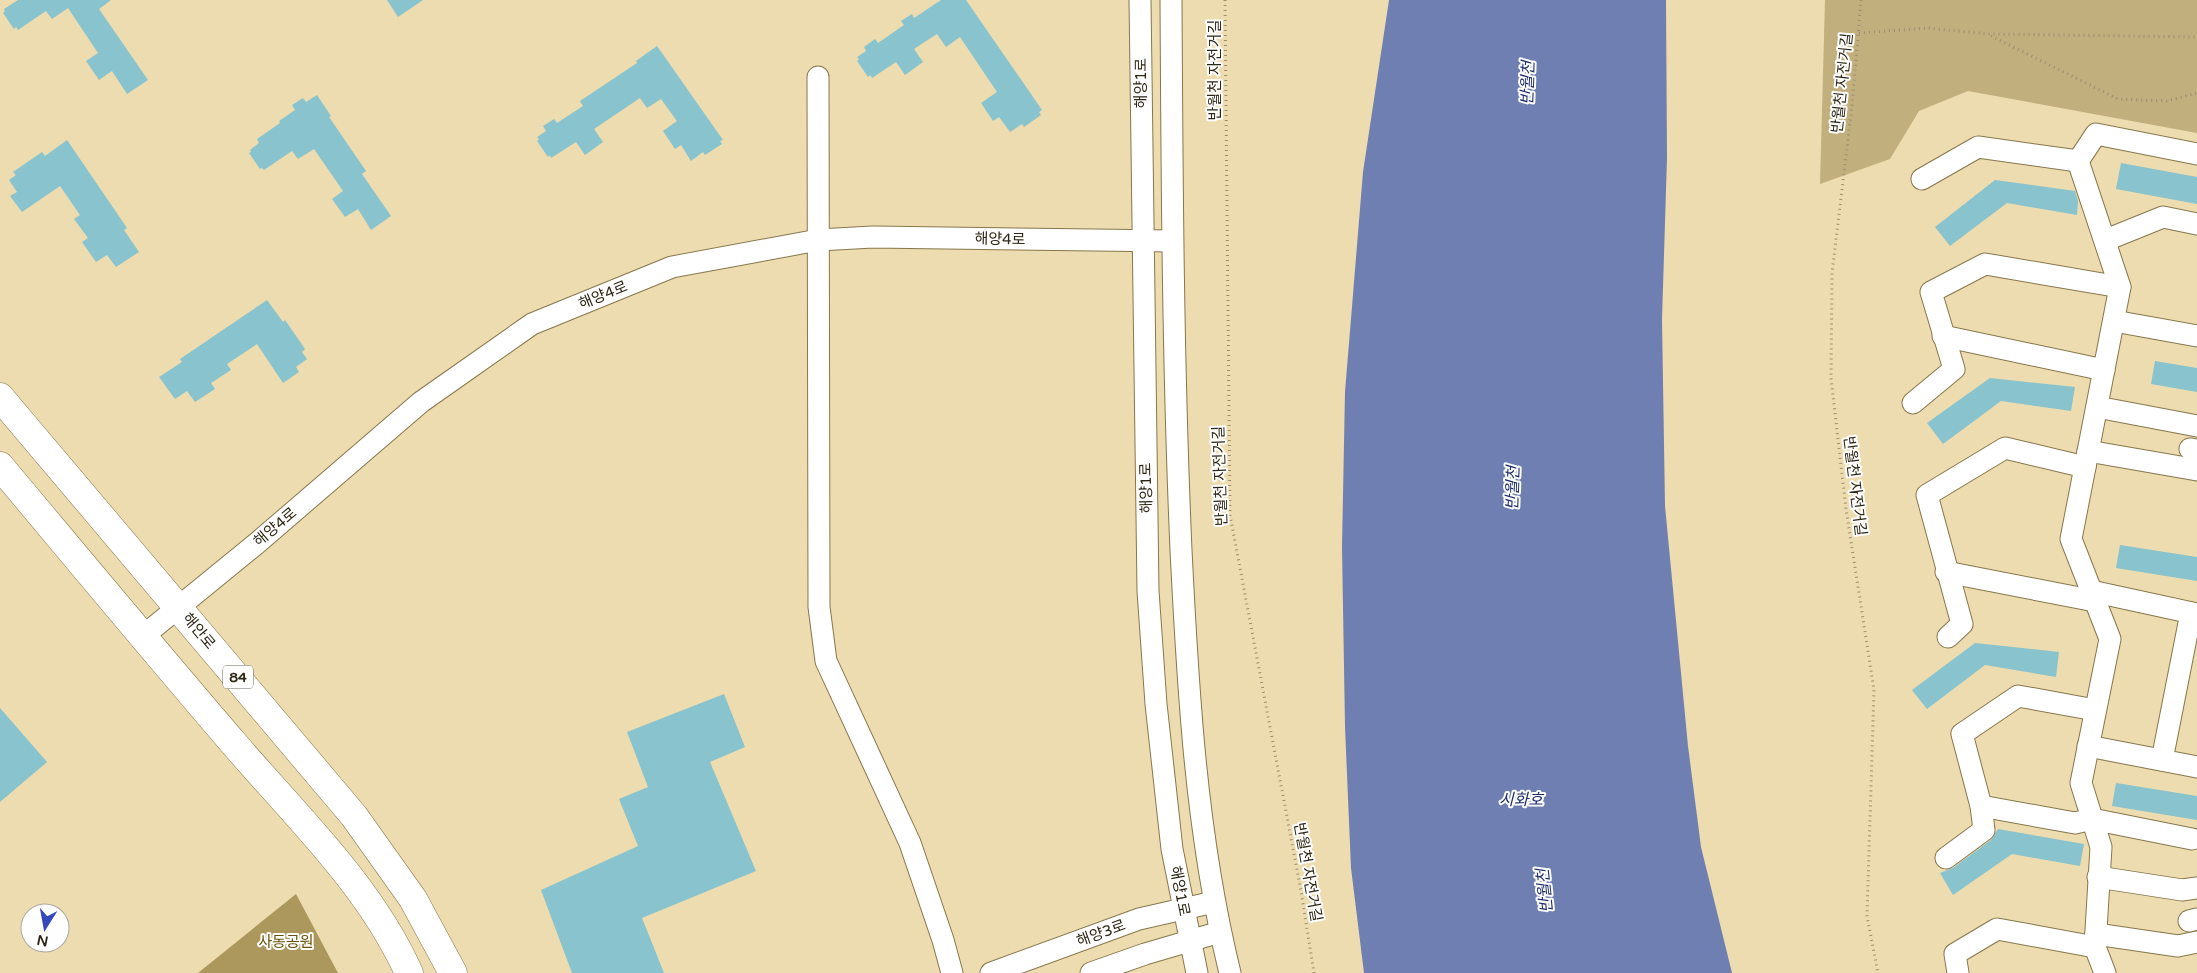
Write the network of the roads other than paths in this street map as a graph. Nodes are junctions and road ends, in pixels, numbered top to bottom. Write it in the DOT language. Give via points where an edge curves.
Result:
graph roads {
  1 [pos="1140,0"];
  2 [pos="1171,0"];
  3 [pos="818,77"];
  4 [pos="2197,154"];
  5 [pos="2078,161"];
  6 [pos="1922,179"];
  7 [pos="2197,224"];
  8 [pos="818,240"];
  9 [pos="2106,240"];
  10 [pos="1142,241"];
  11 [pos="1172,241"];
  12 [pos="2120,287"];
  13 [pos="2114,321"];
  14 [pos="1943,336"];
  15 [pos="2197,336"];
  16 [pos="2104,370"];
  17 [pos="0,397"];
  18 [pos="1913,404"];
  19 [pos="2097,407"];
  20 [pos="2197,426"];
  21 [pos="2087,459"];
  22 [pos="0,466"];
  23 [pos="2197,470"];
  24 [pos="1946,572"];
  25 [pos="2093,596"];
  26 [pos="179,607"];
  27 [pos="2194,614"];
  28 [pos="142,637"];
  29 [pos="1948,638"];
  30 [pos="2095,710"];
  31 [pos="2088,746"];
  32 [pos="2162,760"];
  33 [pos="2197,767"];
  34 [pos="1980,806"];
  35 [pos="2092,819"];
  36 [pos="2192,839"];
  37 [pos="1946,858"];
  38 [pos="2098,877"];
  39 [pos="2197,888"];
  40 [pos="1214,902"];
  41 [pos="1183,908"];
  42 [pos="1220,932"];
  43 [pos="2096,940"];
  44 [pos="1189,942"];
  45 [pos="2197,942"];
  46 [pos="408,973"];
  47 [pos="453,973"];
  48 [pos="952,973"];
  49 [pos="991,973"];
  50 [pos="1091,973"];
  51 [pos="1197,973"];
  52 [pos="1230,973"];
  53 [pos="1958,973"];
  54 [pos="2105,973"];
  1 -- 10 [label="street, 해양1로"];
  2 -- 11 [label="street, 해양1로"];
  3 -- 8 [label="street"];
  4 -- 5 [label="street" via="2096,134"];
  5 -- 6 [label="street" via="1978,147"];
  5 -- 9 [label="street"];
  7 -- 9 [label="street" via="2163,217"];
  8 -- 10 [label="street, 해양4로" via="872,237"];
  8 -- 26 [label="street, 해양4로" via="672,267 532,324 421,402"];
  8 -- 48 [label="street" via="818,607 826,661 910,844"];
  9 -- 12 [label="street"];
  10 -- 11 [label="street, 해양4로"];
  10 -- 41 [label="street, 해양1로" via="1148,591 1166,795"];
  11 -- 40 [label="street, 해양1로" via="1187,672"];
  12 -- 13 [label="street"];
  12 -- 14 [label="street" via="1985,264 1931,292"];
  13 -- 15 [label="street"];
  13 -- 16 [label="street"];
  14 -- 16 [label="street"];
  14 -- 18 [label="street" via="1954,369"];
  16 -- 19 [label="street"];
  17 -- 26 [label="main road, 해안로 / 84"];
  19 -- 20 [label="street"];
  19 -- 21 [label="street"];
  21 -- 23 [label="street"];
  21 -- 24 [label="street" via="2005,448 1927,495"];
  21 -- 25 [label="street" via="2071,539"];
  22 -- 28 [label="main road"];
  24 -- 25 [label="street"];
  24 -- 29 [label="street" via="1962,624"];
  25 -- 27 [label="street"];
  25 -- 30 [label="street" via="2110,639"];
  26 -- 28 [label="street, 해양4로"];
  26 -- 47 [label="main road, 해안로 / 84" via="354,816 413,899"];
  27 -- 32 [label="street"];
  28 -- 46 [label="main road" via="362,892"];
  30 -- 31 [label="street"];
  30 -- 34 [label="street" via="2018,696 1962,734"];
  31 -- 32 [label="street"];
  31 -- 35 [label="street" via="2081,783"];
  32 -- 33 [label="street"];
  34 -- 35 [label="street" via="2075,823"];
  34 -- 37 [label="street" via="1984,830"];
  35 -- 36 [label="street"];
  35 -- 38 [label="street" via="2101,847"];
  38 -- 39 [label="street" via="2182,890"];
  38 -- 43 [label="street"];
  40 -- 41 [label="street, 해양3로"];
  40 -- 42 [label="street, 해양1로"];
  41 -- 44 [label="street, 해양1로"];
  41 -- 49 [label="street, 해양3로" via="1138,919"];
  42 -- 44 [label="street"];
  42 -- 52 [label="street, 해양1로"];
  43 -- 45 [label="street" via="2178,946"];
  43 -- 53 [label="street" via="1997,930 1955,954"];
  43 -- 54 [label="street"];
  44 -- 50 [label="street"];
  44 -- 51 [label="street, 해양1로"];
}
